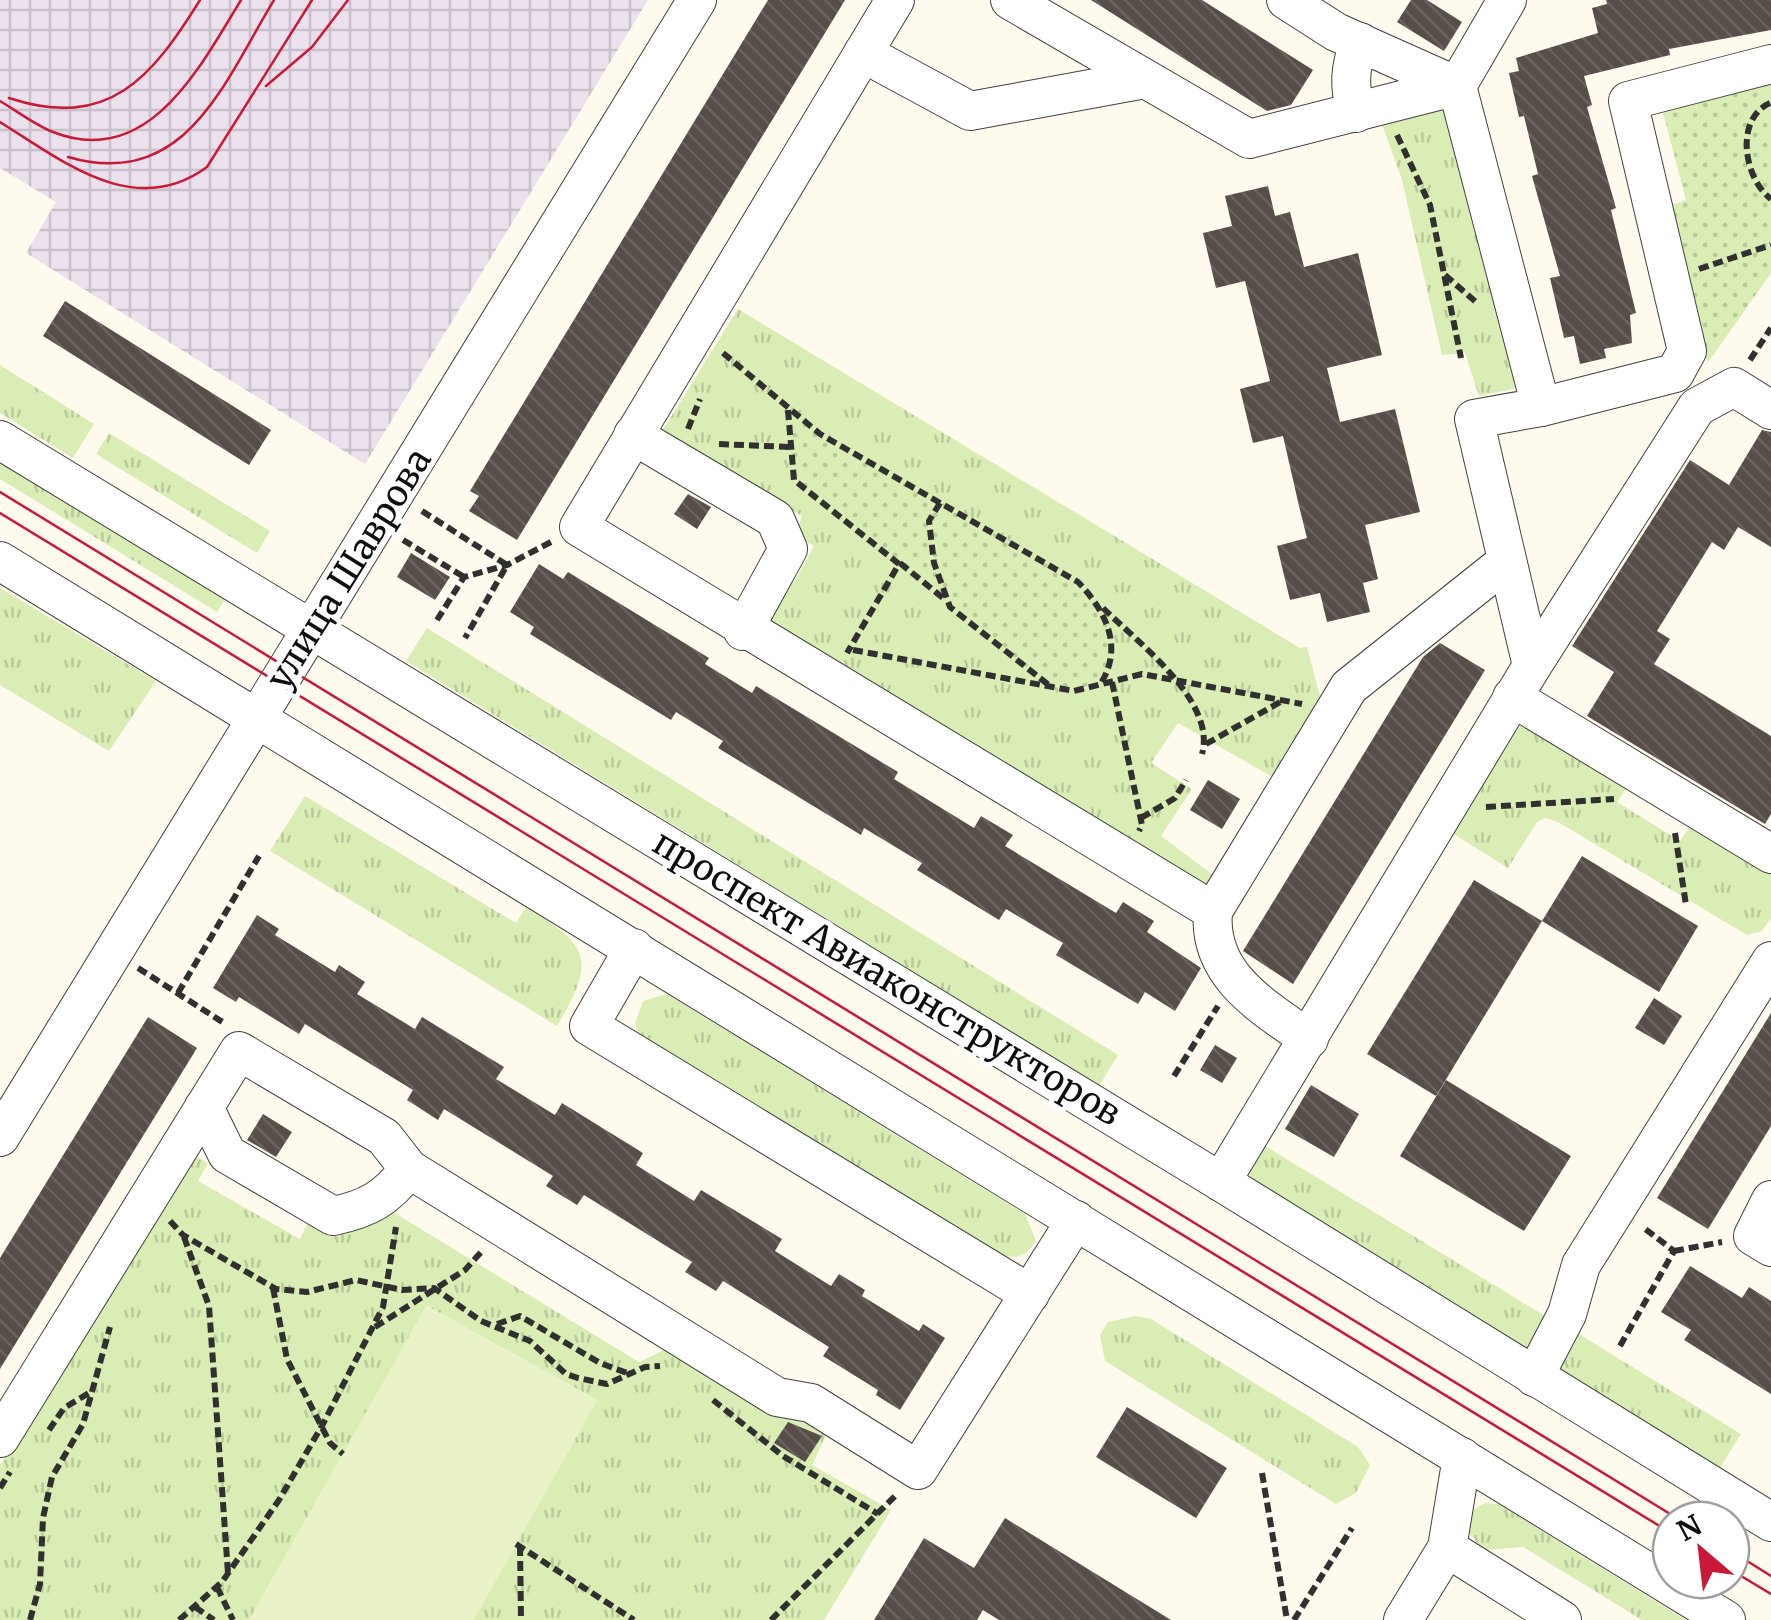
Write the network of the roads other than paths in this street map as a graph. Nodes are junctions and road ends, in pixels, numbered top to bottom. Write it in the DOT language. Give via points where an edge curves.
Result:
graph roads {
  1 [pos="697,0"];
  2 [pos="894,0"];
  3 [pos="1010,0"];
  4 [pos="1286,0"];
  5 [pos="1507,0"];
  6 [pos="1360,42"];
  7 [pos="863,53"];
  8 [pos="1771,64"];
  9 [pos="1145,79"];
  10 [pos="1457,86"];
  11 [pos="1369,110"];
  12 [pos="1675,374"];
  13 [pos="1540,407"];
  14 [pos="1697,407"];
  15 [pos="1771,410"];
  16 [pos="633,435"];
  17 [pos="0,440"];
  18 [pos="0,561"];
  19 [pos="1506,562"];
  20 [pos="313,628"];
  21 [pos="743,631"];
  22 [pos="1522,682"];
  23 [pos="258,717"];
  24 [pos="1771,854"];
  25 [pos="1213,911"];
  26 [pos="634,948"];
  27 [pos="1771,961"];
  28 [pos="1309,1039"];
  29 [pos="204,1108"];
  30 [pos="0,1137"];
  31 [pos="415,1174"];
  32 [pos="1221,1182"];
  33 [pos="1771,1200"];
  34 [pos="1076,1220"];
  35 [pos="1762,1242"];
  36 [pos="1030,1294"];
  37 [pos="1534,1376"];
  38 [pos="0,1438"];
  39 [pos="1462,1457"];
  40 [pos="1771,1522"];
  41 [pos="1447,1548"];
  42 [pos="1403,1620"];
  43 [pos="1562,1620"];
  44 [pos="1726,1620"];
  1 -- 20 [label="street, улица Шаврова"];
  2 -- 7 [label="street"];
  3 -- 9 [label="street"];
  4 -- 6 [label="street"];
  5 -- 10 [label="street"];
  6 -- 10 [label="street"];
  6 -- 11 [label="street" via="1350,76"];
  7 -- 9 [label="street" via="970,111"];
  7 -- 16 [label="street"];
  8 -- 12 [label="street" via="1628,100 1686,351"];
  9 -- 11 [label="street" via="1249,140"];
  10 -- 11 [label="street"];
  10 -- 13 [label="street"];
  12 -- 13 [label="street"];
  12 -- 14 [label="street"];
  13 -- 19 [label="street" via="1474,419"];
  14 -- 15 [label="street" via="1734,387"];
  14 -- 22 [label="street"];
  16 -- 21 [label="street" via="775,519 788,549"];
  16 -- 21 [label="street" via="579,527"];
  17 -- 20 [label="street, проспект Авиаконструкторов"];
  18 -- 23 [label="street"];
  19 -- 22 [label="street"];
  19 -- 25 [label="street" via="1330,700"];
  20 -- 23 [label="street, улица Шаврова"];
  20 -- 32 [label="street, проспект Авиаконструкторов"];
  21 -- 25 [label="street"];
  22 -- 24 [label="street"];
  22 -- 28 [label="street"];
  23 -- 26 [label="street"];
  23 -- 30 [label="street, улица Шаврова"];
  25 -- 28 [label="street" via="1210,936 1234,979"];
  26 -- 34 [label="street"];
  26 -- 36 [label="street" via="589,1026"];
  27 -- 37 [label="street" via="1580,1265 1567,1314"];
  28 -- 32 [label="street"];
  29 -- 31 [label="street" via="227,1154 334,1216 363,1210"];
  29 -- 31 [label="street" via="239,1051 384,1137"];
  29 -- 38 [label="street" via="160,1214"];
  31 -- 36 [label="street" via="777,1397 811,1403 918,1470"];
  32 -- 37 [label="street, проспект Авиаконструкторов"];
  33 -- 35 [label="street"];
  34 -- 36 [label="street"];
  34 -- 39 [label="street"];
  37 -- 40 [label="street, проспект Авиаконструкторов"];
  39 -- 41 [label="street"];
  39 -- 44 [label="street"];
  41 -- 42 [label="street"];
  41 -- 43 [label="street"];
}
